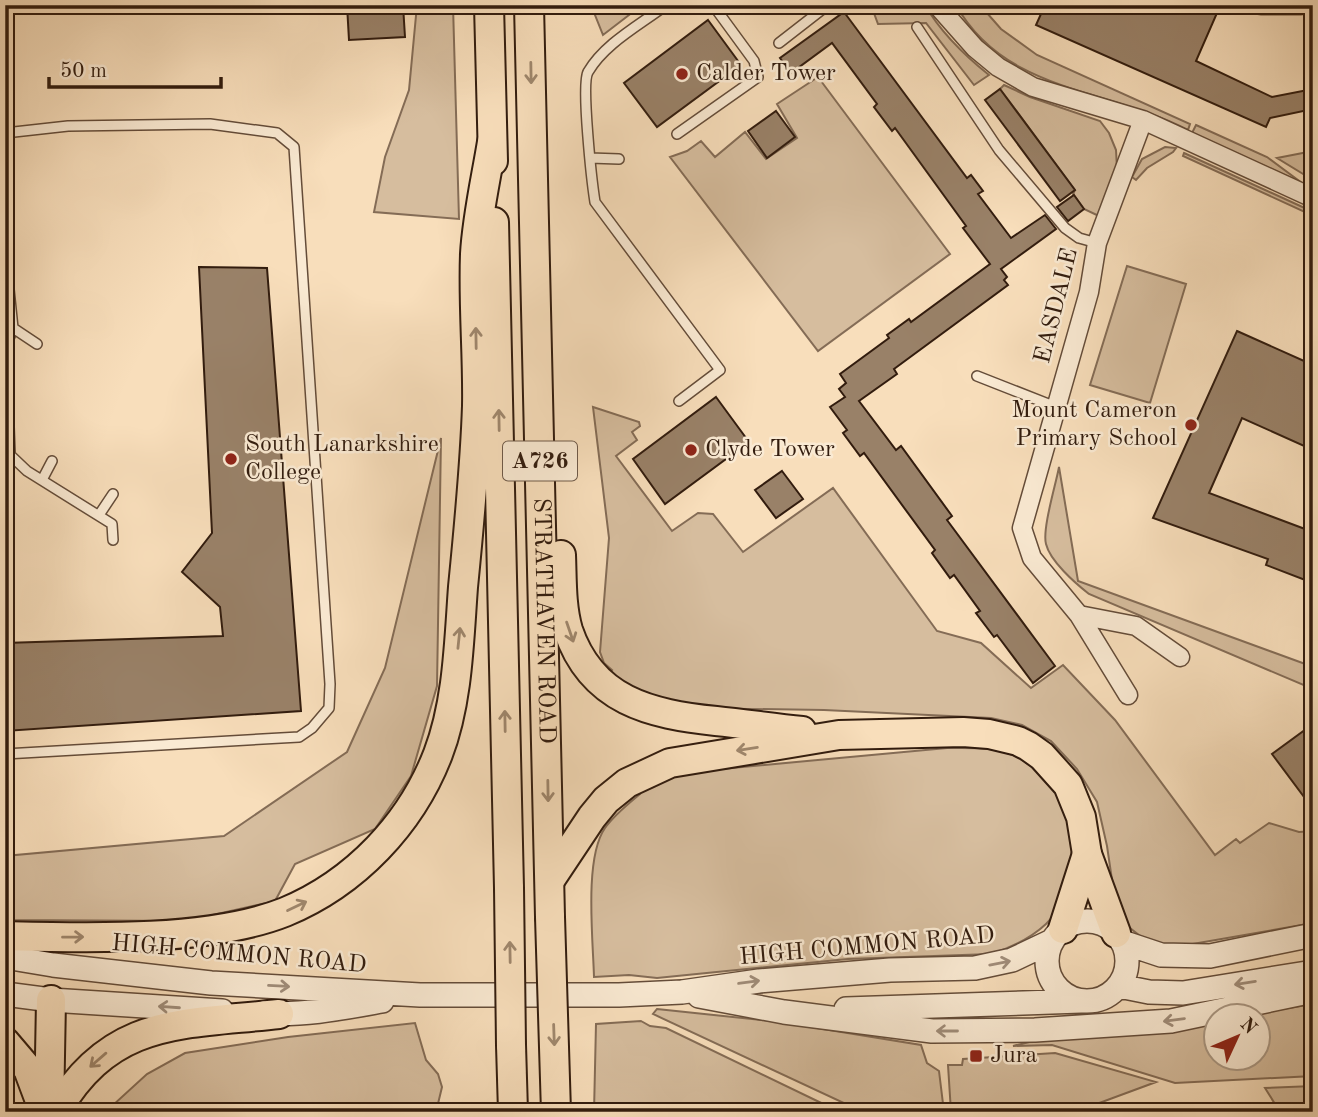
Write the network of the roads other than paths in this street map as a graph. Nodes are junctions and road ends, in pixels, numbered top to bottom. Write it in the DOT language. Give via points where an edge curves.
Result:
graph roads {
  1 [pos="489,5"];
  2 [pos="529,5"];
  3 [pos="666,5"];
  4 [pos="713,5"];
  5 [pos="822,5"];
  6 [pos="937,5"];
  7 [pos="1261,5"];
  8 [pos="1301,5"];
  9 [pos="917,27"];
  10 [pos="779,43"];
  11 [pos="1143,120"];
  12 [pos="5,133"];
  13 [pos="677,134"];
  14 [pos="492,142"];
  15 [pos="590,158"];
  16 [pos="620,159"];
  17 [pos="1313,198"];
  18 [pos="1097,243"];
  19 [pos="5,251"];
  20 [pos="536,297"];
  21 [pos="13,328"];
  22 [pos="37,344"];
  23 [pos="977,376"];
  24 [pos="679,401"];
  25 [pos="1056,407"];
  26 [pos="7,456"];
  27 [pos="52,461"];
  28 [pos="42,480"];
  29 [pos="64,493"];
  30 [pos="113,494"];
  31 [pos="58,503"];
  32 [pos="99,515"];
  33 [pos="114,540"];
  34 [pos="1079,615"];
  35 [pos="1180,657"];
  36 [pos="1128,695"];
  37 [pos="839,735"];
  38 [pos="5,754"];
  39 [pos="1087,855"];
  40 [pos="550,880"];
  41 [pos="1058,935"];
  42 [pos="5,936"];
  43 [pos="1313,936"];
  44 [pos="1119,938"];
  45 [pos="5,957"];
  46 [pos="53,965"];
  47 [pos="1313,972"];
  48 [pos="1119,986"];
  49 [pos="682,992"];
  50 [pos="1313,992"];
  51 [pos="5,994"];
  52 [pos="420,995"];
  53 [pos="51,1000"];
  54 [pos="1081,1001"];
  55 [pos="784,1012"];
  56 [pos="279,1014"];
  57 [pos="5,1042"];
  58 [pos="512,1073"];
  59 [pos="47,1112"];
  60 [pos="56,1112"];
  61 [pos="501,1112"];
  62 [pos="513,1112"];
  63 [pos="556,1112"];
  1 -- 14 [label="main road, STRATHAVEN ROAD / A726"];
  2 -- 20 [label="main road, STRATHAVEN ROAD / A726, one-way"];
  3 -- 15 [label="lane" via="603,52 586,75"];
  4 -- 13 [label="lane" via="754,61 758,77"];
  5 -- 10 [label="lane" via="824,8"];
  6 -- 11 [label="street" via="998,67 1034,87"];
  7 -- 8 [label="street"];
  9 -- 18 [label="lane" via="999,150 1065,228"];
  11 -- 17 [label="street"];
  11 -- 18 [label="street, EASDALE"];
  12 -- 38 [label="lane" via="68,126 209,124 276,133 294,146 330,684 329,708 299,737"];
  42 -- 14 [label="main road, A726, one-way" via="185,933 252,922 313,898 337,883 405,818 438,754 453,693 477,407 475,252"];
  58 -- 14 [label="main road, STRATHAVEN ROAD / A726, one-way, bridge"];
  15 -- 16 [label="lane"];
  15 -- 24 [label="lane" via="595,202 720,370"];
  18 -- 25 [label="street, EASDALE"];
  19 -- 21 [label="lane"];
  20 -- 37 [label="main road, one-way" via="554,444 564,604 568,628 585,665 620,698 660,713"];
  20 -- 40 [label="main road, STRATHAVEN ROAD / A726, one-way"];
  21 -- 22 [label="lane"];
  21 -- 26 [label="lane" via="6,346"];
  23 -- 25 [label="lane"];
  25 -- 34 [label="street, EASDALE" via="1022,528 1032,558"];
  26 -- 28 [label="lane"];
  27 -- 28 [label="lane"];
  28 -- 29 [label="lane"];
  29 -- 31 [label="lane"];
  29 -- 32 [label="lane"];
  30 -- 32 [label="lane"];
  32 -- 33 [label="lane" via="112,524"];
  34 -- 35 [label="street" via="1136,626"];
  34 -- 36 [label="street, EASDALE"];
  37 -- 39 [label="main road" via="963,732 1004,737 1028,746 1068,785 1081,817"];
  37 -- 40 [label="main road, one-way" via="706,755 651,770 606,800"];
  39 -- 41 [label="main road"];
  39 -- 44 [label="main road"];
  40 -- 63 [label="main road, STRATHAVEN ROAD / A726, one-way, bridge"];
  41 -- 44 [label="street" via="1084,921 1096,922"];
  49 -- 41 [label="street, HIGH COMMON ROAD, one-way" via="890,970 975,968 1012,960"];
  41 -- 54 [label="street" via="1048,953 1051,979 1069,997"];
  43 -- 44 [label="street" via="1210,956 1161,955"];
  44 -- 48 [label="street" via="1127,965"];
  45 -- 46 [label="street, HIGH COMMON ROAD"];
  46 -- 52 [label="street, HIGH COMMON ROAD, one-way" via="211,983"];
  46 -- 53 [label="street"];
  47 -- 48 [label="street, one-way" via="1183,993"];
  48 -- 54 [label="street" via="1102,998"];
  49 -- 52 [label="street, HIGH COMMON ROAD"];
  49 -- 55 [label="street, HIGH COMMON ROAD"];
  50 -- 55 [label="street, HIGH COMMON ROAD, one-way" via="1171,1021 1035,1030 932,1031"];
  51 -- 53 [label="street, HIGH COMMON ROAD"];
  52 -- 56 [label="street, HIGH COMMON ROAD"];
  56 -- 53 [label="street, HIGH COMMON ROAD, one-way"];
  53 -- 59 [label="main road"];
  54 -- 55 [label="street, HIGH COMMON ROAD"];
  56 -- 60 [label="main road, one-way" via="169,1026 134,1036 102,1055 71,1086"];
  57 -- 59 [label="main road" via="28,1069"];
  58 -- 61 [label="main road, A726"];
  58 -- 62 [label="main road, STRATHAVEN ROAD / A726"];
}
